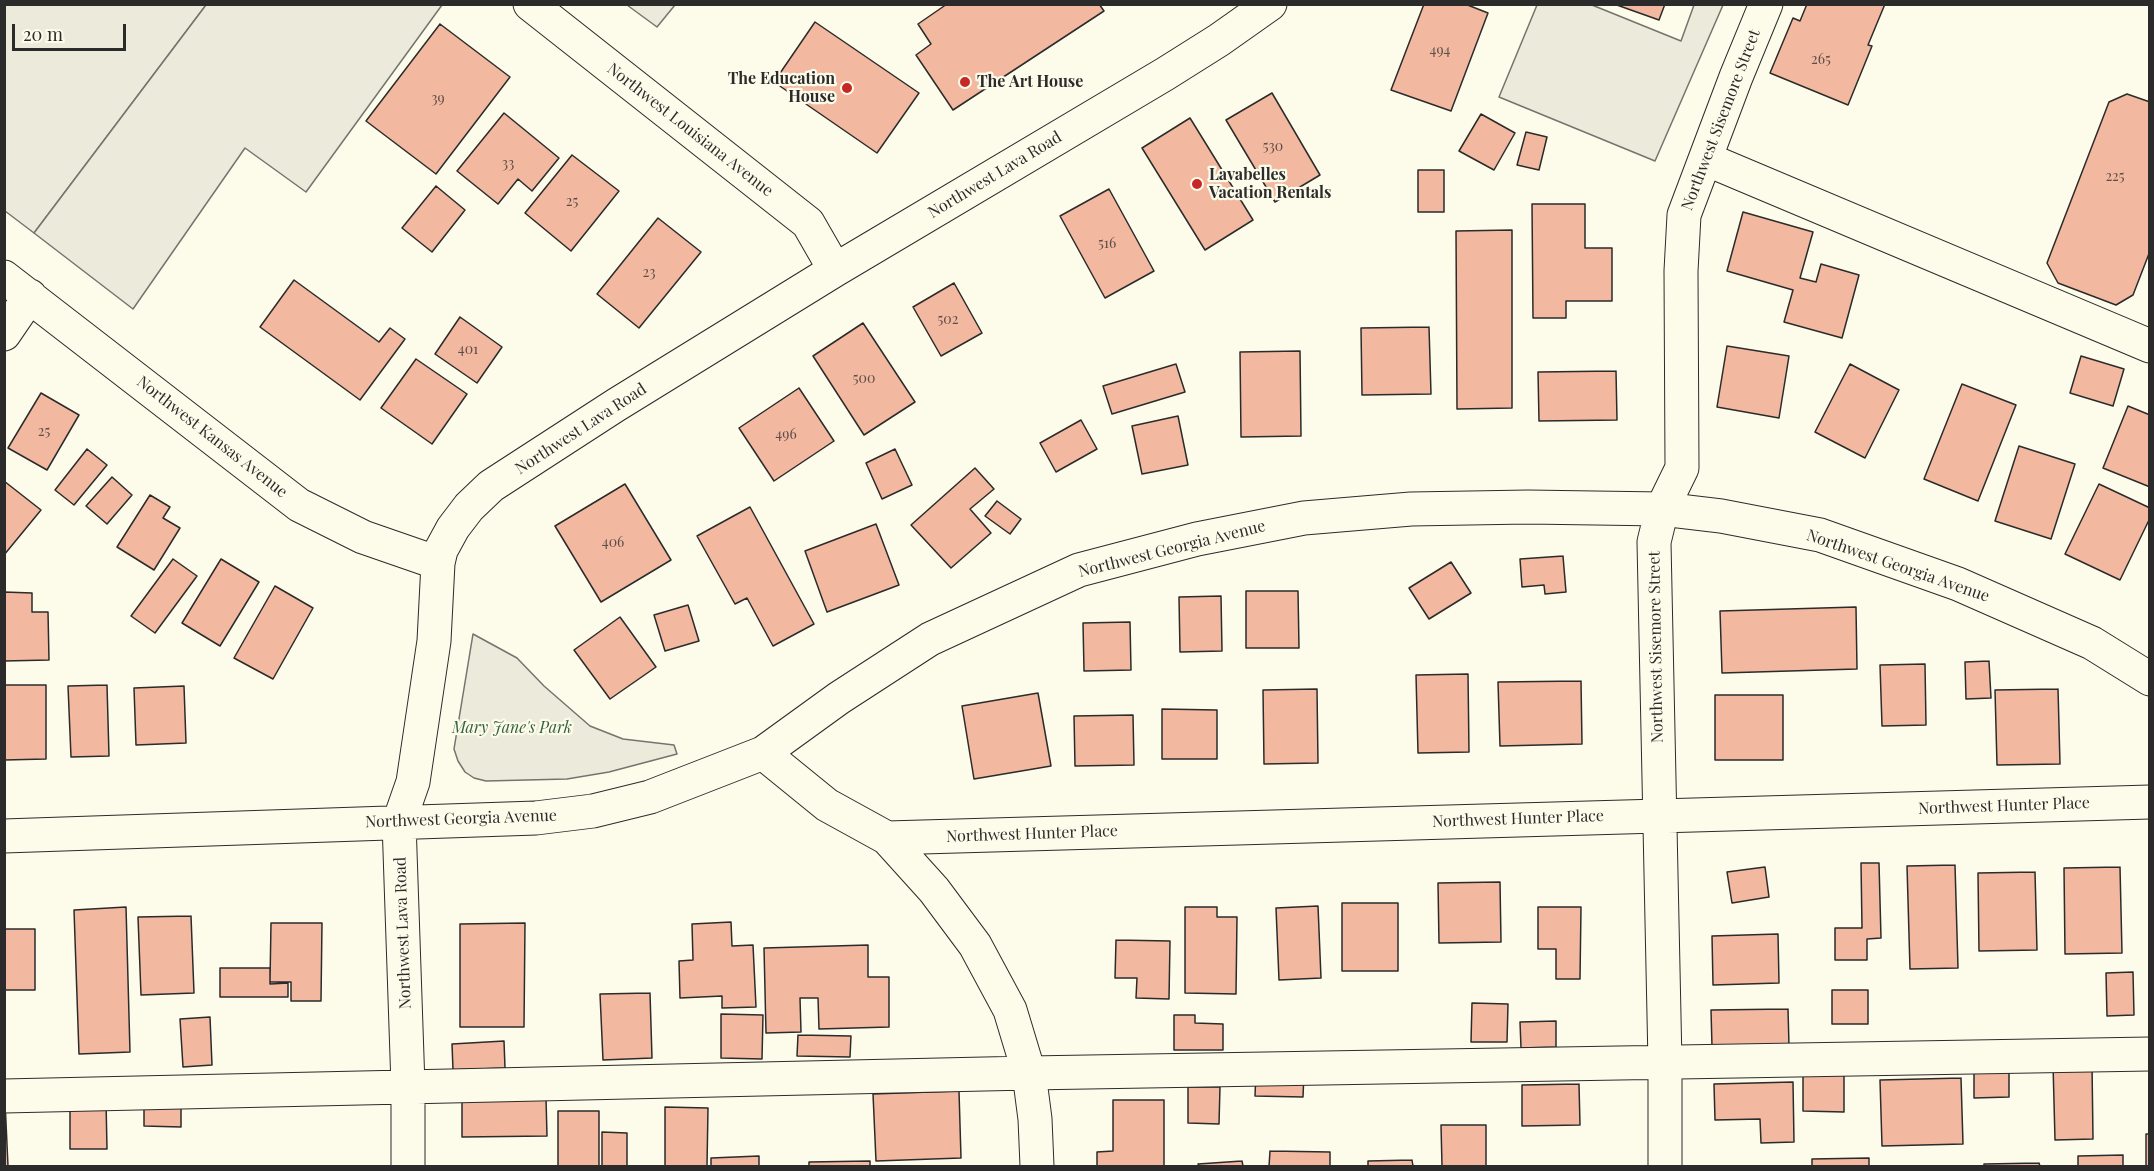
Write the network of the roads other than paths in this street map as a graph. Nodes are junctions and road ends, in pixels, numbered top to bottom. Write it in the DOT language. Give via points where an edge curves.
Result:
graph roads {
  1 [pos="530,4"];
  2 [pos="1269,4"];
  3 [pos="1766,4"];
  4 [pos="1706,159"];
  5 [pos="835,270"];
  6 [pos="4,277"];
  7 [pos="30,296"];
  8 [pos="4,334"];
  9 [pos="2150,346"];
  10 [pos="1662,509"];
  11 [pos="438,563"];
  12 [pos="2150,679"];
  13 [pos="763,753"];
  14 [pos="2150,802"];
  15 [pos="1660,815"];
  16 [pos="399,822"];
  17 [pos="4,836"];
  18 [pos="887,838"];
  19 [pos="2150,1054"];
  20 [pos="1665,1063"];
  21 [pos="1029,1073"];
  22 [pos="408,1086"];
  23 [pos="4,1096"];
  24 [pos="408,1167"];
  25 [pos="1037,1167"];
  26 [pos="1665,1167"];
  1 -- 5 [label="street, Northwest Louisiana Avenue" via="807,223"];
  2 -- 5 [label="street, Northwest Lava Road" via="1165,74"];
  3 -- 4 [label="street, Northwest Sisemore Street"];
  4 -- 9 [label="street"];
  4 -- 10 [label="street, Northwest Sisemore Street" via="1684,215 1682,468"];
  5 -- 11 [label="street, Northwest Lava Road" via="491,486 453,528"];
  6 -- 7 [label="street, Northwest Kansas Avenue"];
  7 -- 8 [label="street"];
  7 -- 11 [label="street, Northwest Kansas Avenue" via="299,505 363,537"];
  10 -- 12 [label="street, Northwest Georgia Avenue" via="1820,535 1958,584 2092,643"];
  10 -- 13 [label="street, Northwest Georgia Avenue" via="1411,509 1305,518 1197,539 1079,570 930,639"];
  10 -- 15 [label="street, Northwest Sisemore Street" via="1654,542"];
  11 -- 16 [label="street, Northwest Lava Road" via="434,641 413,782"];
  13 -- 16 [label="street, Northwest Georgia Avenue" via="650,797 593,811 537,818"];
  13 -- 18 [label="street" via="827,805"];
  14 -- 15 [label="street, Northwest Hunter Place"];
  15 -- 18 [label="street, Northwest Hunter Place"];
  15 -- 20 [label="street, Northwest Sisemore Street"];
  16 -- 17 [label="street, Northwest Georgia Avenue"];
  16 -- 22 [label="street, Northwest Lava Road"];
  18 -- 21 [label="street" via="934,890 975,945 1010,1010"];
  19 -- 20 [label="street"];
  20 -- 21 [label="street"];
  20 -- 26 [label="street, Northwest Sisemore Street"];
  21 -- 22 [label="street"];
  21 -- 25 [label="street"];
  22 -- 23 [label="street"];
  22 -- 24 [label="street, Northwest Lava Road"];
}
